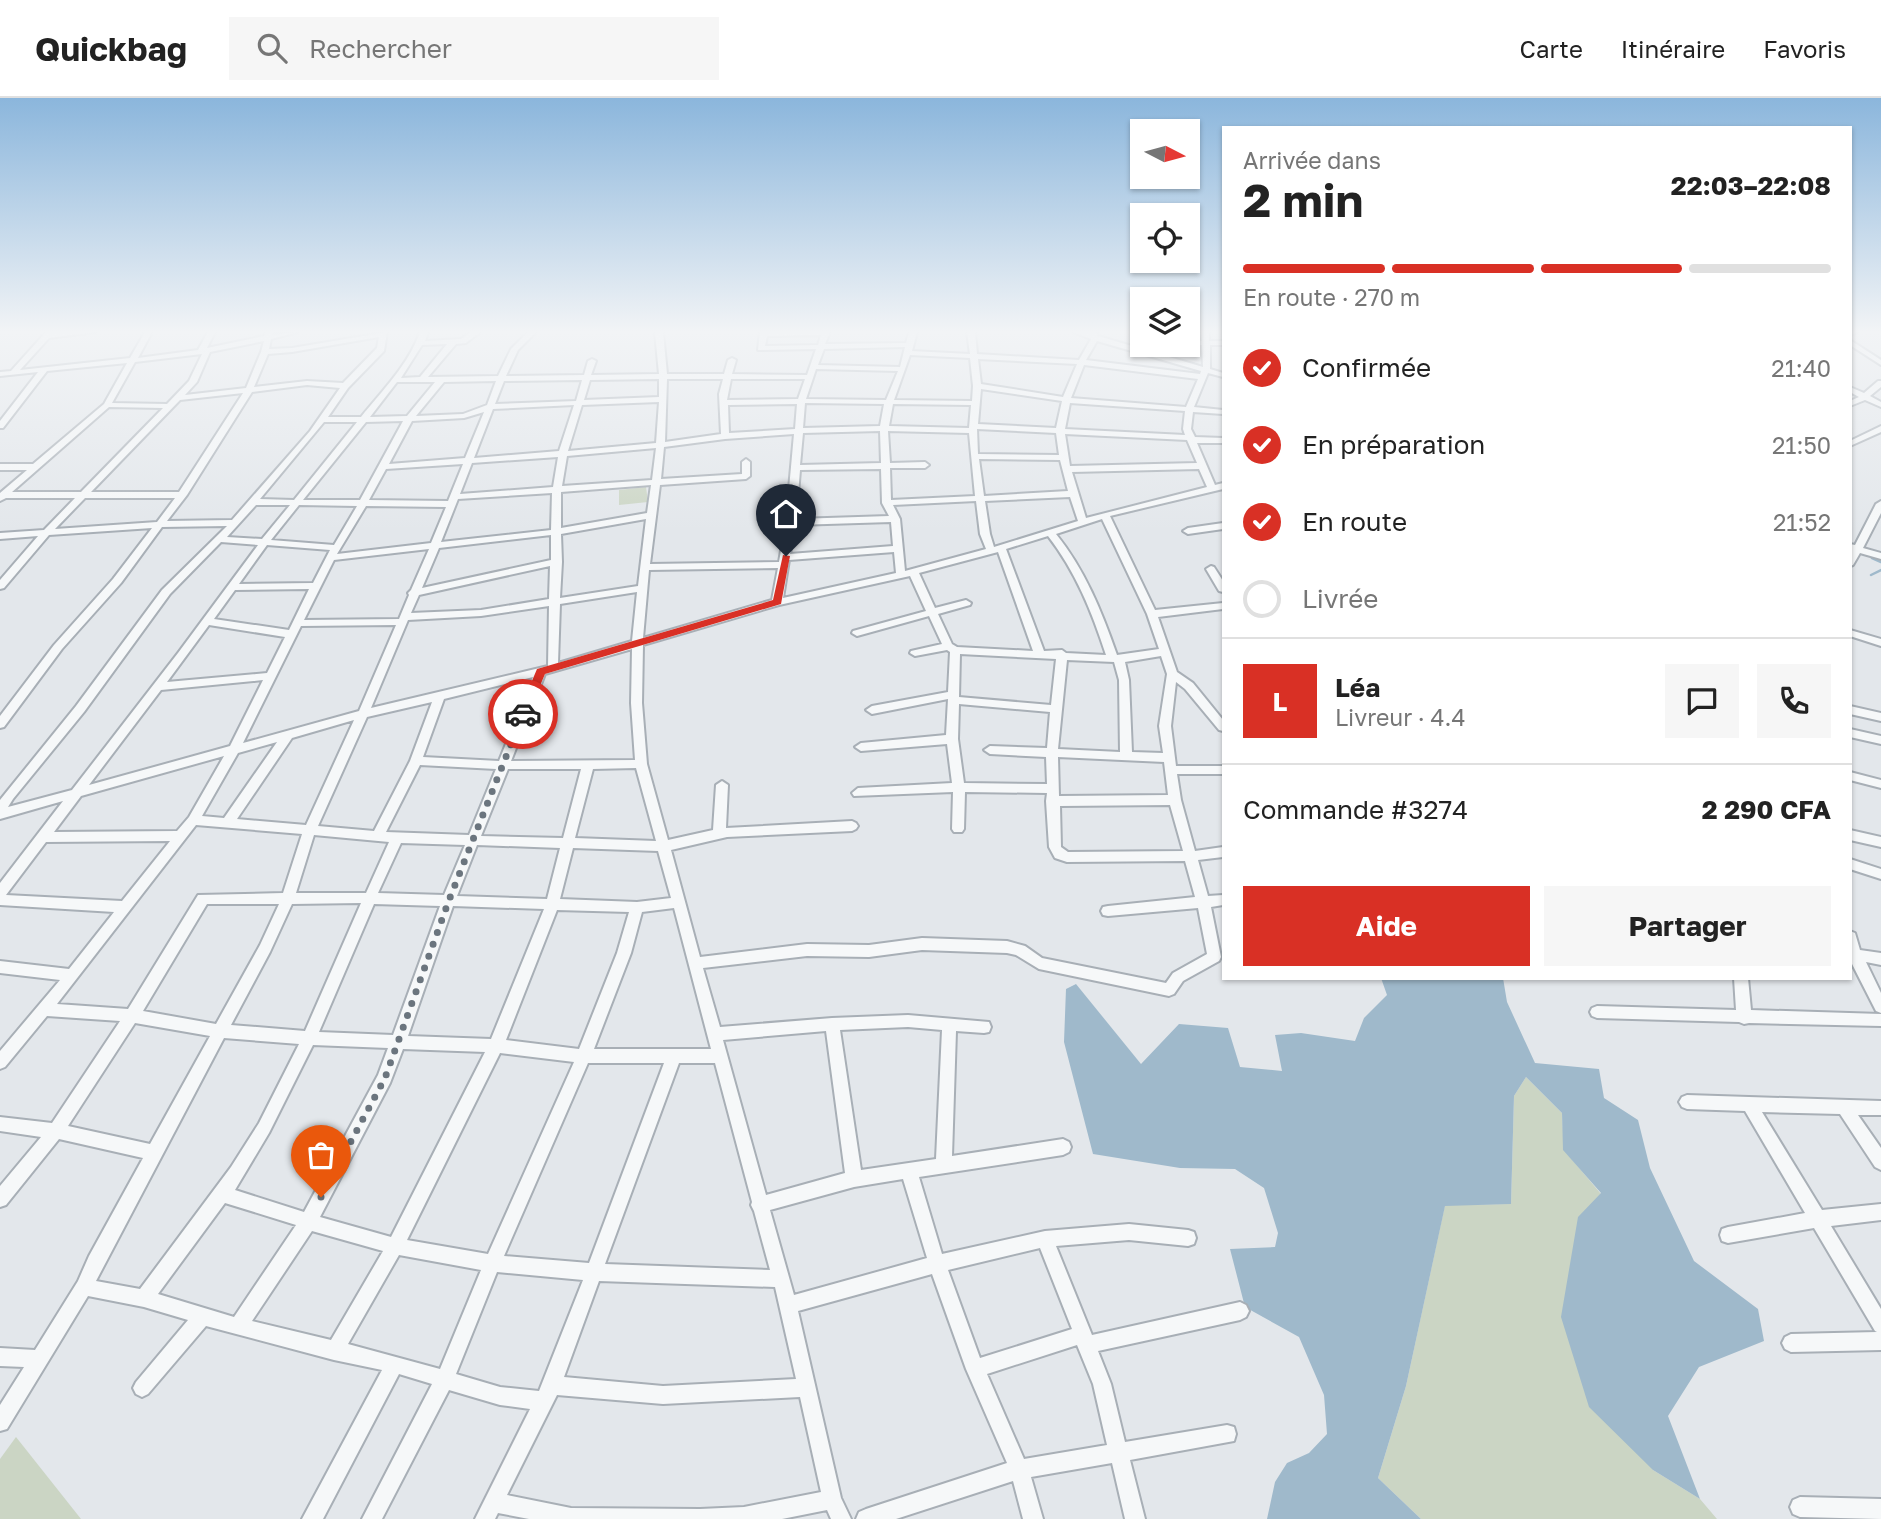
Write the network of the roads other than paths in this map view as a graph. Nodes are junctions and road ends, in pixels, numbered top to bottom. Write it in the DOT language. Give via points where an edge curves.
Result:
graph roads {
  1 [pos="22,398"];
  2 [pos="111,398"];
  3 [pos="178,398"];
  4 [pos="244,398"];
  5 [pos="336,398"];
  6 [pos="380,398"];
  7 [pos="426,398"];
  8 [pos="493,398"];
  9 [pos="579,398"];
  10 [pos="723,398"];
  11 [pos="891,398"];
  12 [pos="976,398"];
  13 [pos="1057,398"];
  14 [pos="1193,398"];
  15 [pos="1863,398"];
  16 [pos="661,399"];
  17 [pos="1068,400"];
  18 [pos="801,401"];
  19 [pos="723,402"];
  20 [pos="890,402"];
  21 [pos="975,403"];
  22 [pos="1852,403"];
  23 [pos="577,404"];
  24 [pos="107,405"];
  25 [pos="170,405"];
  26 [pos="1881,405"];
  27 [pos="489,407"];
  28 [pos="1189,408"];
  29 [pos="1222,412"];
  30 [pos="410,418"];
  31 [pos="363,419"];
  32 [pos="321,420"];
  33 [pos="0,426"];
  34 [pos="884,428"];
  35 [pos="973,428"];
  36 [pos="1881,429"];
  37 [pos="798,431"];
  38 [pos="1061,431"];
  39 [pos="725,436"];
  40 [pos="1866,437"];
  41 [pos="1191,439"];
  42 [pos="1222,440"];
  43 [pos="1852,443"];
  44 [pos="1881,444"];
  45 [pos="662,446"];
  46 [pos="563,453"];
  47 [pos="974,456"];
  48 [pos="1066,458"];
  49 [pos="746,462"];
  50 [pos="466,463"];
  51 [pos="925,464"];
  52 [pos="885,466"];
  53 [pos="1201,466"];
  54 [pos="0,467"];
  55 [pos="37,467"];
  56 [pos="384,467"];
  57 [pos="794,468"];
  58 [pos="1067,469"];
  59 [pos="657,483"];
  60 [pos="1222,486"];
  61 [pos="1212,488"];
  62 [pos="557,491"];
  63 [pos="84,494"];
  64 [pos="1072,494"];
  65 [pos="182,495"];
  66 [pos="1,496"];
  67 [pos="981,496"];
  68 [pos="452,501"];
  69 [pos="253,502"];
  70 [pos="299,502"];
  71 [pos="887,503"];
  72 [pos="363,504"];
  73 [pos="1881,504"];
  74 [pos="651,515"];
  75 [pos="1105,515"];
  76 [pos="895,519"];
  77 [pos="791,522"];
  78 [pos="1083,522"];
  79 [pos="234,523"];
  80 [pos="159,525"];
  81 [pos="1222,526"];
  82 [pos="1188,531"];
  83 [pos="555,532"];
  84 [pos="1050,532"];
  85 [pos="45,534"];
  86 [pos="0,536"];
  87 [pos="220,539"];
  88 [pos="263,544"];
  89 [pos="435,546"];
  90 [pos="1853,548"];
  91 [pos="898,549"];
  92 [pos="996,550"];
  93 [pos="334,553"];
  94 [pos="1881,556"];
  95 [pos="785,561"];
  96 [pos="556,562"];
  97 [pos="645,567"];
  98 [pos="1211,569"];
  99 [pos="907,574"];
  100 [pos="0,586"];
  101 [pos="316,586"];
  102 [pos="232,587"];
  103 [pos="1222,587"];
  104 [pos="642,589"];
  105 [pos="413,593"];
  106 [pos="557,602"];
  107 [pos="777,602"];
  108 [pos="966,603"];
  109 [pos="1222,606"];
  110 [pos="932,610"];
  111 [pos="1152,614"];
  112 [pos="404,620"];
  113 [pos="206,621"];
  114 [pos="298,623"];
  115 [pos="857,633"];
  116 [pos="291,634"];
  117 [pos="1852,634"];
  118 [pos="1881,643"];
  119 [pos="636,645"];
  120 [pos="952,648"];
  121 [pos="1165,652"];
  122 [pos="915,653"];
  123 [pos="1039,653"];
  124 [pos="1062,654"];
  125 [pos="1116,658"];
  126 [pos="547,670"];
  127 [pos="1172,674"];
  128 [pos="270,676"];
  129 [pos="158,687"];
  130 [pos="439,697"];
  131 [pos="954,697"];
  132 [pos="5,709"];
  133 [pos="1056,709"];
  134 [pos="872,710"];
  135 [pos="1852,710"];
  136 [pos="363,714"];
  137 [pos="1881,717"];
  138 [pos="0,724"];
  139 [pos="1222,726"];
  140 [pos="1852,733"];
  141 [pos="288,735"];
  142 [pos="952,739"];
  143 [pos="1881,740"];
  144 [pos="861,747"];
  145 [pos="235,748"];
  146 [pos="990,750"];
  147 [pos="1052,752"];
  148 [pos="1126,756"];
  149 [pos="416,761"];
  150 [pos="641,764"];
  151 [pos="1170,764"];
  152 [pos="502,765"];
  153 [pos="589,765"];
  154 [pos="1222,770"];
  155 [pos="1852,777"];
  156 [pos="1881,784"];
  157 [pos="722,785"];
  158 [pos="959,787"];
  159 [pos="77,791"];
  160 [pos="858,793"];
  161 [pos="1052,795"];
  162 [pos="1175,800"];
  163 [pos="0,812"];
  164 [pos="193,820"];
  165 [pos="229,821"];
  166 [pos="852,826"];
  167 [pos="310,829"];
  168 [pos="958,829"];
  169 [pos="719,834"];
  170 [pos="1852,835"];
  171 [pos="179,836"];
  172 [pos="378,836"];
  173 [pos="41,837"];
  174 [pos="397,838"];
  175 [pos="473,841"];
  176 [pos="568,842"];
  177 [pos="1881,842"];
  178 [pos="665,846"];
  179 [pos="1222,852"];
  180 [pos="1192,856"];
  181 [pos="1852,865"];
  182 [pos="1881,874"];
  183 [pos="0,893"];
  184 [pos="368,898"];
  185 [pos="0,900"];
  186 [pos="288,900"];
  187 [pos="449,900"];
  188 [pos="1222,900"];
  189 [pos="680,902"];
  190 [pos="1203,902"];
  191 [pos="552,905"];
  192 [pos="125,907"];
  193 [pos="637,907"];
  194 [pos="1108,911"];
  195 [pos="1852,955"];
  196 [pos="1881,959"];
  197 [pos="696,963"];
  198 [pos="0,967"];
  199 [pos="72,975"];
  200 [pos="1741,980"];
  201 [pos="1881,1006"];
  202 [pos="43,1009"];
  203 [pos="1597,1012"];
  204 [pos="131,1016"];
  205 [pos="1744,1018"];
  206 [pos="1881,1020"];
  207 [pos="832,1024"];
  208 [pos="949,1025"];
  209 [pos="984,1027"];
  210 [pos="220,1031"];
  211 [pos="714,1034"];
  212 [pos="308,1038"];
  213 [pos="0,1039"];
  214 [pos="17,1039"];
  215 [pos="397,1042"];
  216 [pos="496,1046"];
  217 [pos="584,1056"];
  218 [pos="674,1056"];
  219 [pos="719,1056"];
  220 [pos="0,1062"];
  221 [pos="1687,1102"];
  222 [pos="1749,1104"];
  223 [pos="1845,1108"];
  224 [pos="1881,1108"];
  225 [pos="0,1124"];
  226 [pos="56,1131"];
  227 [pos="1063,1147"];
  228 [pos="155,1153"];
  229 [pos="1881,1162"];
  230 [pos="944,1165"];
  231 [pos="909,1171"];
  232 [pos="854,1179"];
  233 [pos="222,1194"];
  234 [pos="0,1199"];
  235 [pos="759,1205"];
  236 [pos="1881,1212"];
  237 [pos="1816,1219"];
  238 [pos="309,1220"];
  239 [pos="1728,1235"];
  240 [pos="1188,1238"];
  241 [pos="1045,1239"];
  242 [pos="395,1246"];
  243 [pos="493,1262"];
  244 [pos="937,1264"];
  245 [pos="594,1272"];
  246 [pos="780,1279"];
  247 [pos="84,1287"];
  248 [pos="144,1298"];
  249 [pos="788,1305"];
  250 [pos="1240,1311"];
  251 [pos="203,1316"];
  252 [pos="1881,1325"];
  253 [pos="239,1327"];
  254 [pos="1083,1340"];
  255 [pos="1881,1341"];
  256 [pos="1791,1343"];
  257 [pos="334,1351"];
  258 [pos="0,1357"];
  259 [pos="40,1359"];
  260 [pos="395,1364"];
  261 [pos="975,1369"];
  262 [pos="445,1378"];
  263 [pos="808,1387"];
  264 [pos="142,1388"];
  265 [pos="548,1393"];
  266 [pos="0,1422"];
  267 [pos="1227,1434"];
  268 [pos="1120,1451"];
  269 [pos="1019,1469"];
  270 [pos="832,1499"];
  271 [pos="1800,1507"];
  272 [pos="1881,1509"];
  273 [pos="489,1511"];
  274 [pos="312,1519"];
  275 [pos="372,1519"];
  276 [pos="700,1519"];
  277 [pos="841,1519"];
  278 [pos="866,1519"];
  279 [pos="1033,1519"];
  280 [pos="1135,1519"];
  1 -- 33 [label="street"];
  2 -- 24 [label="street"];
  3 -- 25 [label="street"];
  4 -- 65 [label="street"];
  5 -- 32 [label="street"];
  6 -- 31 [label="street"];
  7 -- 30 [label="street"];
  8 -- 27 [label="street"];
  9 -- 23 [label="street"];
  10 -- 19 [label="street"];
  11 -- 20 [label="street"];
  12 -- 21 [label="street"];
  13 -- 17 [label="street"];
  14 -- 28 [label="street"];
  15 -- 22 [label="street"];
  15 -- 26 [label="street"];
  16 -- 23 [label="street"];
  16 -- 45 [label="street"];
  17 -- 28 [label="street"];
  17 -- 38 [label="street"];
  18 -- 19 [label="street"];
  18 -- 20 [label="street"];
  18 -- 37 [label="street"];
  19 -- 39 [label="street"];
  20 -- 21 [label="street"];
  20 -- 34 [label="street"];
  21 -- 35 [label="street"];
  23 -- 27 [label="street"];
  23 -- 46 [label="street"];
  24 -- 25 [label="street"];
  24 -- 55 [label="street"];
  25 -- 63 [label="street"];
  27 -- 30 [label="street" via="464,416"];
  27 -- 50 [label="street"];
  28 -- 29 [label="street"];
  28 -- 41 [label="street" via="1186,429"];
  30 -- 31 [label="street"];
  30 -- 56 [label="street"];
  31 -- 32 [label="street"];
  31 -- 70 [label="street"];
  32 -- 69 [label="street"];
  34 -- 35 [label="street"];
  34 -- 37 [label="street"];
  34 -- 52 [label="street"];
  35 -- 38 [label="street"];
  35 -- 47 [label="street"];
  36 -- 40 [label="street"];
  37 -- 39 [label="street"];
  37 -- 57 [label="street"];
  38 -- 41 [label="street"];
  38 -- 48 [label="street"];
  39 -- 45 [label="street"];
  40 -- 43 [label="street"];
  40 -- 44 [label="street"];
  41 -- 42 [label="street"];
  41 -- 53 [label="street"];
  45 -- 46 [label="street"];
  45 -- 59 [label="street"];
  46 -- 50 [label="street"];
  46 -- 62 [label="street"];
  47 -- 48 [label="street"];
  47 -- 67 [label="street"];
  48 -- 58 [label="street"];
  49 -- 59 [label="street" via="746,476"];
  50 -- 56 [label="street"];
  50 -- 68 [label="street"];
  51 -- 52 [label="street"];
  52 -- 57 [label="street"];
  52 -- 71 [label="street"];
  53 -- 58 [label="street"];
  53 -- 61 [label="street"];
  54 -- 55 [label="street"];
  55 -- 66 [label="street"];
  56 -- 72 [label="street"];
  57 -- 77 [label="street"];
  58 -- 64 [label="street"];
  59 -- 62 [label="street"];
  59 -- 74 [label="street"];
  60 -- 61 [label="street"];
  61 -- 75 [label="street"];
  62 -- 68 [label="street"];
  62 -- 83 [label="street"];
  63 -- 65 [label="street"];
  63 -- 66 [label="street"];
  63 -- 85 [label="street"];
  64 -- 67 [label="street"];
  64 -- 78 [label="street"];
  65 -- 80 [label="street"];
  67 -- 71 [label="street"];
  67 -- 92 [label="street" via="985,534"];
  68 -- 72 [label="street"];
  68 -- 89 [label="street"];
  69 -- 70 [label="street"];
  69 -- 79 [label="street"];
  70 -- 72 [label="street"];
  70 -- 88 [label="street"];
  71 -- 76 [label="street"];
  72 -- 93 [label="street"];
  73 -- 90 [label="street"];
  74 -- 83 [label="street"];
  74 -- 97 [label="street"];
  75 -- 78 [label="street"];
  75 -- 111 [label="street"];
  76 -- 77 [label="street"];
  76 -- 91 [label="street"];
  77 -- 95 [label="street"];
  78 -- 84 [label="street"];
  79 -- 80 [label="street"];
  79 -- 87 [label="street"];
  80 -- 85 [label="street"];
  80 -- 132 [label="street" via="117,581"];
  81 -- 82 [label="street"];
  83 -- 89 [label="street"];
  83 -- 96 [label="street"];
  84 -- 92 [label="street"];
  84 -- 125 [label="street" via="1081,575"];
  85 -- 86 [label="street"];
  85 -- 100 [label="street"];
  87 -- 88 [label="street"];
  87 -- 163 [label="street" via="166,592"];
  88 -- 93 [label="street"];
  88 -- 102 [label="street"];
  89 -- 93 [label="street"];
  89 -- 105 [label="street"];
  90 -- 94 [label="street"];
  91 -- 95 [label="street"];
  91 -- 99 [label="street"];
  92 -- 99 [label="street"];
  92 -- 123 [label="street"];
  93 -- 101 [label="street"];
  95 -- 97 [label="street"];
  95 -- 107 [label="street"];
  96 -- 105 [label="street"];
  96 -- 106 [label="street"];
  97 -- 104 [label="street"];
  98 -- 103 [label="street"];
  99 -- 107 [label="street"];
  99 -- 110 [label="street"];
  101 -- 102 [label="street"];
  101 -- 114 [label="street"];
  102 -- 113 [label="street"];
  104 -- 106 [label="street"];
  104 -- 119 [label="street"];
  105 -- 112 [label="street"];
  106 -- 112 [label="street"];
  106 -- 126 [label="street"];
  107 -- 119 [label="street"];
  108 -- 110 [label="street"];
  109 -- 111 [label="street"];
  110 -- 115 [label="street"];
  110 -- 120 [label="street"];
  111 -- 121 [label="street"];
  112 -- 114 [label="street"];
  112 -- 136 [label="street"];
  113 -- 116 [label="street"];
  113 -- 129 [label="street"];
  114 -- 116 [label="street"];
  116 -- 128 [label="street"];
  117 -- 118 [label="street"];
  119 -- 126 [label="street"];
  119 -- 150 [label="street" via="635,724"];
  120 -- 122 [label="street"];
  120 -- 123 [label="street"];
  120 -- 131 [label="street"];
  121 -- 125 [label="street"];
  121 -- 127 [label="street"];
  123 -- 124 [label="street"];
  124 -- 125 [label="street"];
  124 -- 133 [label="street"];
  125 -- 148 [label="street" via="1124,680"];
  126 -- 130 [label="street"];
  126 -- 152 [label="street"];
  127 -- 139 [label="street" via="1189,686"];
  127 -- 151 [label="street" via="1165,726"];
  128 -- 129 [label="street"];
  128 -- 145 [label="street"];
  129 -- 159 [label="street"];
  130 -- 136 [label="street"];
  130 -- 149 [label="street"];
  131 -- 133 [label="street"];
  131 -- 134 [label="street"];
  131 -- 142 [label="street"];
  132 -- 138 [label="street"];
  133 -- 147 [label="street"];
  135 -- 137 [label="street"];
  136 -- 141 [label="street"];
  136 -- 167 [label="street"];
  140 -- 143 [label="street"];
  141 -- 145 [label="street"];
  141 -- 165 [label="street"];
  142 -- 144 [label="street"];
  142 -- 158 [label="street"];
  145 -- 159 [label="street"];
  145 -- 164 [label="street"];
  146 -- 147 [label="street"];
  147 -- 148 [label="street"];
  147 -- 161 [label="street"];
  148 -- 151 [label="street"];
  149 -- 152 [label="street"];
  149 -- 172 [label="street"];
  150 -- 153 [label="street"];
  150 -- 178 [label="street"];
  151 -- 154 [label="street"];
  151 -- 162 [label="street"];
  152 -- 153 [label="street"];
  152 -- 175 [label="street"];
  153 -- 176 [label="street"];
  155 -- 156 [label="street"];
  157 -- 169 [label="street"];
  158 -- 160 [label="street"];
  158 -- 161 [label="street"];
  158 -- 168 [label="street"];
  159 -- 163 [label="street"];
  159 -- 173 [label="street"];
  161 -- 162 [label="street"];
  161 -- 180 [label="street" via="1059,854"];
  162 -- 180 [label="street"];
  164 -- 165 [label="street"];
  164 -- 171 [label="street"];
  165 -- 167 [label="street"];
  166 -- 169 [label="street"];
  167 -- 172 [label="street"];
  167 -- 186 [label="street"];
  169 -- 178 [label="street"];
  170 -- 177 [label="street"];
  171 -- 173 [label="street"];
  171 -- 192 [label="street"];
  172 -- 174 [label="street"];
  173 -- 183 [label="street"];
  174 -- 175 [label="street"];
  174 -- 184 [label="street"];
  175 -- 176 [label="street"];
  175 -- 187 [label="street"];
  176 -- 178 [label="street"];
  176 -- 191 [label="street"];
  178 -- 189 [label="street"];
  179 -- 180 [label="street"];
  180 -- 190 [label="street"];
  181 -- 182 [label="street"];
  184 -- 186 [label="street"];
  184 -- 187 [label="street"];
  184 -- 212 [label="street"];
  185 -- 192 [label="street"];
  186 -- 204 [label="street" via="203,899"];
  186 -- 210 [label="street"];
  187 -- 191 [label="street"];
  187 -- 215 [label="street"];
  188 -- 190 [label="street"];
  189 -- 193 [label="street"];
  189 -- 197 [label="street"];
  190 -- 194 [label="street"];
  190 -- 197 [label="street" via="1214,957 1178,977 1169,990 1039,962 1007,947 922,944 869,951 807,950"];
  191 -- 193 [label="street"];
  191 -- 216 [label="street"];
  192 -- 199 [label="street"];
  193 -- 217 [label="street"];
  195 -- 196 [label="street"];
  195 -- 201 [label="street"];
  197 -- 211 [label="street"];
  198 -- 199 [label="street"];
  199 -- 202 [label="street"];
  200 -- 205 [label="street"];
  202 -- 204 [label="street"];
  202 -- 214 [label="street"];
  203 -- 205 [label="street"];
  204 -- 210 [label="street"];
  204 -- 226 [label="street"];
  205 -- 206 [label="street"];
  207 -- 208 [label="street" via="908,1021"];
  207 -- 211 [label="street"];
  207 -- 232 [label="street"];
  208 -- 209 [label="street"];
  208 -- 230 [label="street"];
  210 -- 212 [label="street"];
  210 -- 228 [label="street"];
  211 -- 219 [label="street"];
  212 -- 215 [label="street"];
  212 -- 233 [label="street" via="263,1130"];
  213 -- 214 [label="street"];
  214 -- 220 [label="street"];
  215 -- 216 [label="street"];
  215 -- 238 [label="street" via="385,1078"];
  216 -- 217 [label="street"];
  216 -- 242 [label="street"];
  217 -- 218 [label="street"];
  217 -- 243 [label="street"];
  218 -- 219 [label="street"];
  218 -- 245 [label="street"];
  219 -- 235 [label="street"];
  221 -- 222 [label="street"];
  222 -- 223 [label="street"];
  222 -- 237 [label="street"];
  223 -- 224 [label="street"];
  223 -- 229 [label="street"];
  225 -- 226 [label="street"];
  226 -- 228 [label="street"];
  226 -- 234 [label="street"];
  227 -- 230 [label="street"];
  228 -- 247 [label="street"];
  230 -- 231 [label="street"];
  231 -- 232 [label="street"];
  231 -- 244 [label="street"];
  232 -- 235 [label="street"];
  233 -- 238 [label="street"];
  233 -- 248 [label="street"];
  235 -- 246 [label="street"];
  236 -- 237 [label="street"];
  237 -- 239 [label="street"];
  237 -- 252 [label="street"];
  238 -- 242 [label="street"];
  238 -- 253 [label="street"];
  240 -- 241 [label="street" via="1129,1233"];
  241 -- 244 [label="street"];
  241 -- 254 [label="street"];
  242 -- 243 [label="street"];
  242 -- 257 [label="street"];
  243 -- 245 [label="street"];
  243 -- 262 [label="street"];
  244 -- 249 [label="street"];
  244 -- 261 [label="street"];
  245 -- 246 [label="street"];
  245 -- 265 [label="street"];
  246 -- 249 [label="street"];
  247 -- 248 [label="street"];
  247 -- 259 [label="street"];
  248 -- 251 [label="street"];
  249 -- 263 [label="street"];
  250 -- 254 [label="street"];
  251 -- 253 [label="street"];
  251 -- 264 [label="street"];
  253 -- 257 [label="street"];
  254 -- 261 [label="street"];
  254 -- 268 [label="street" via="1102,1384"];
  255 -- 256 [label="street"];
  257 -- 260 [label="street"];
  258 -- 259 [label="street"];
  259 -- 266 [label="street"];
  260 -- 262 [label="street"];
  260 -- 274 [label="street"];
  261 -- 269 [label="street"];
  262 -- 265 [label="street" via="500,1396"];
  262 -- 275 [label="street"];
  263 -- 265 [label="street" via="663,1395"];
  263 -- 270 [label="street"];
  265 -- 273 [label="street"];
  267 -- 268 [label="street"];
  268 -- 269 [label="street"];
  268 -- 280 [label="street"];
  269 -- 278 [label="street"];
  269 -- 279 [label="street"];
  270 -- 276 [label="street" via="744,1517"];
  270 -- 277 [label="street"];
  271 -- 272 [label="street"];
  273 -- 276 [label="street" via="570,1518"];
}
